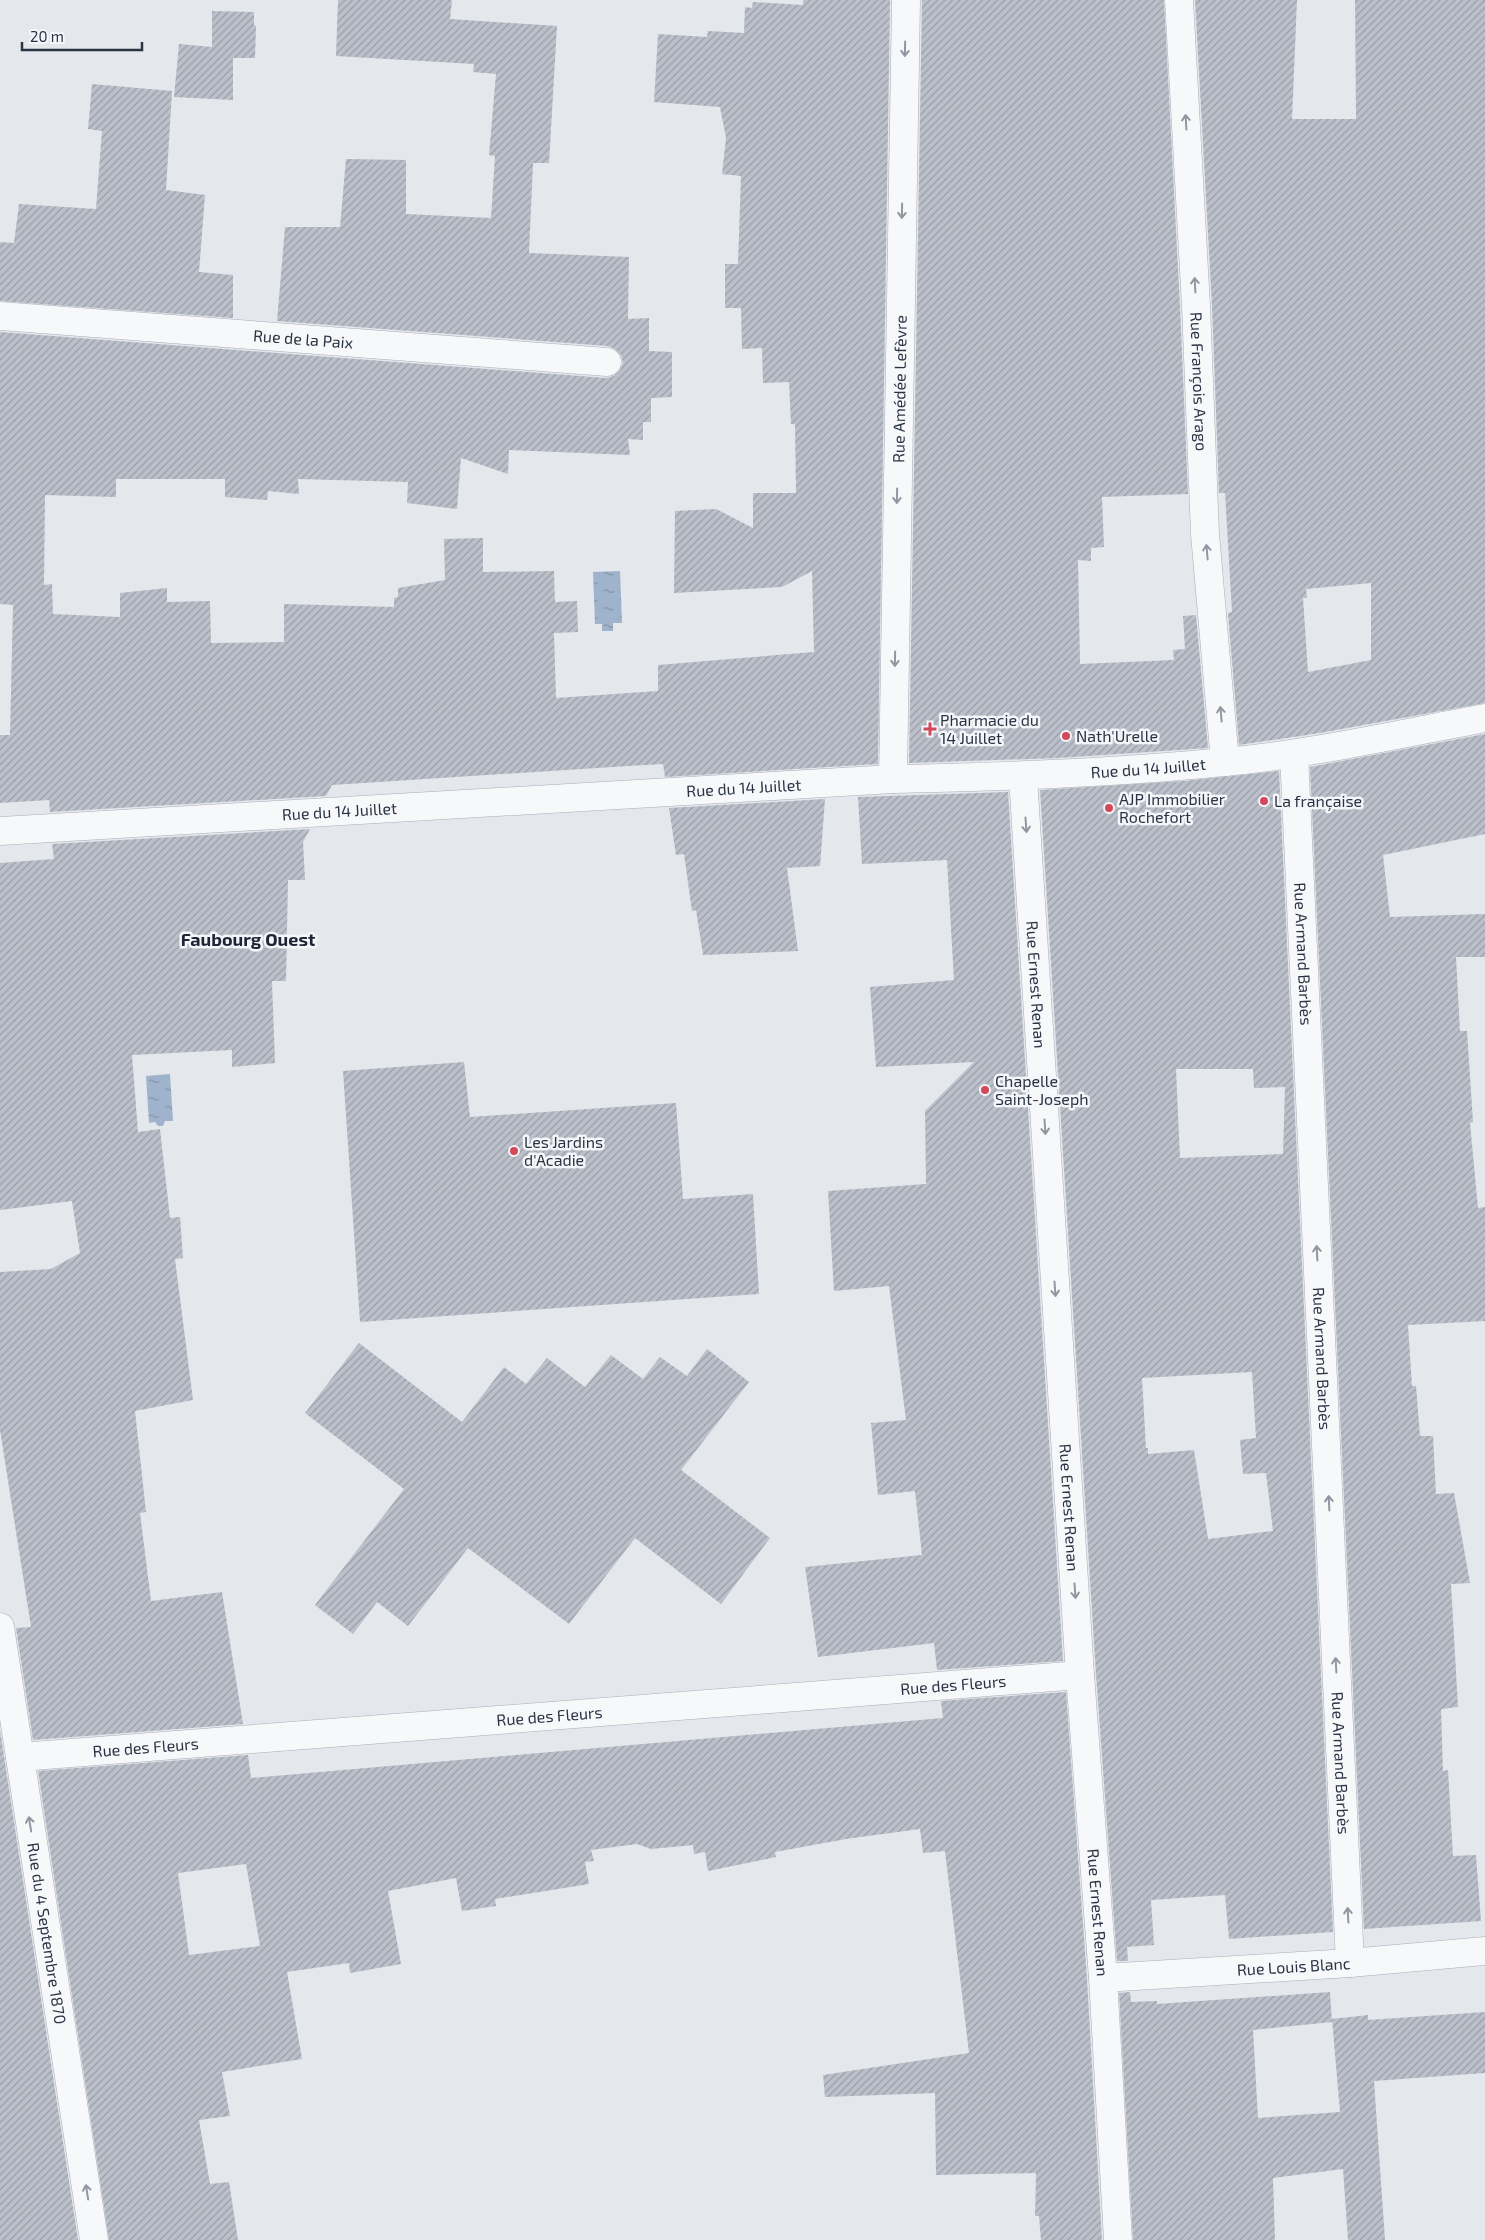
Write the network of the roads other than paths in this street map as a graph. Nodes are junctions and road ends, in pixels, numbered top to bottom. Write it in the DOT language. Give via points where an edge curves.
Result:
graph roads {
  1 [pos="906,0"];
  2 [pos="1179,0"];
  3 [pos="0,316"];
  4 [pos="607,362"];
  5 [pos="1485,718"];
  6 [pos="1294,754"];
  7 [pos="1225,762"];
  8 [pos="1023,777"];
  9 [pos="893,778"];
  10 [pos="0,831"];
  11 [pos="0,1627"];
  12 [pos="1080,1675"];
  13 [pos="20,1757"];
  14 [pos="1485,1951"];
  15 [pos="1350,1963"];
  16 [pos="1103,1978"];
  17 [pos="94,2240"];
  18 [pos="1118,2240"];
  1 -- 9 [label="street, Rue Amédée Lefèvre, one-way"];
  7 -- 2 [label="street, Rue François Arago, one-way" via="1205,534"];
  3 -- 4 [label="street, Rue de la Paix"];
  5 -- 6 [label="street, Rue du 14 Juillet"];
  6 -- 7 [label="street, Rue du 14 Juillet"];
  15 -- 6 [label="street, Rue Armand Barbès, one-way"];
  7 -- 8 [label="street, Rue du 14 Juillet"];
  8 -- 9 [label="street, Rue du 14 Juillet"];
  8 -- 12 [label="street, Rue Ernest Renan, one-way"];
  9 -- 10 [label="street, Rue du 14 Juillet"];
  11 -- 13 [label="street, Rue du 4 Septembre 1870"];
  12 -- 13 [label="street, Rue des Fleurs"];
  12 -- 16 [label="street, Rue Ernest Renan"];
  17 -- 13 [label="street, Rue du 4 Septembre 1870, one-way"];
  14 -- 15 [label="street, Rue Louis Blanc"];
  15 -- 16 [label="street, Rue Louis Blanc"];
  16 -- 18 [label="street, Rue Ernest Renan"];
}
